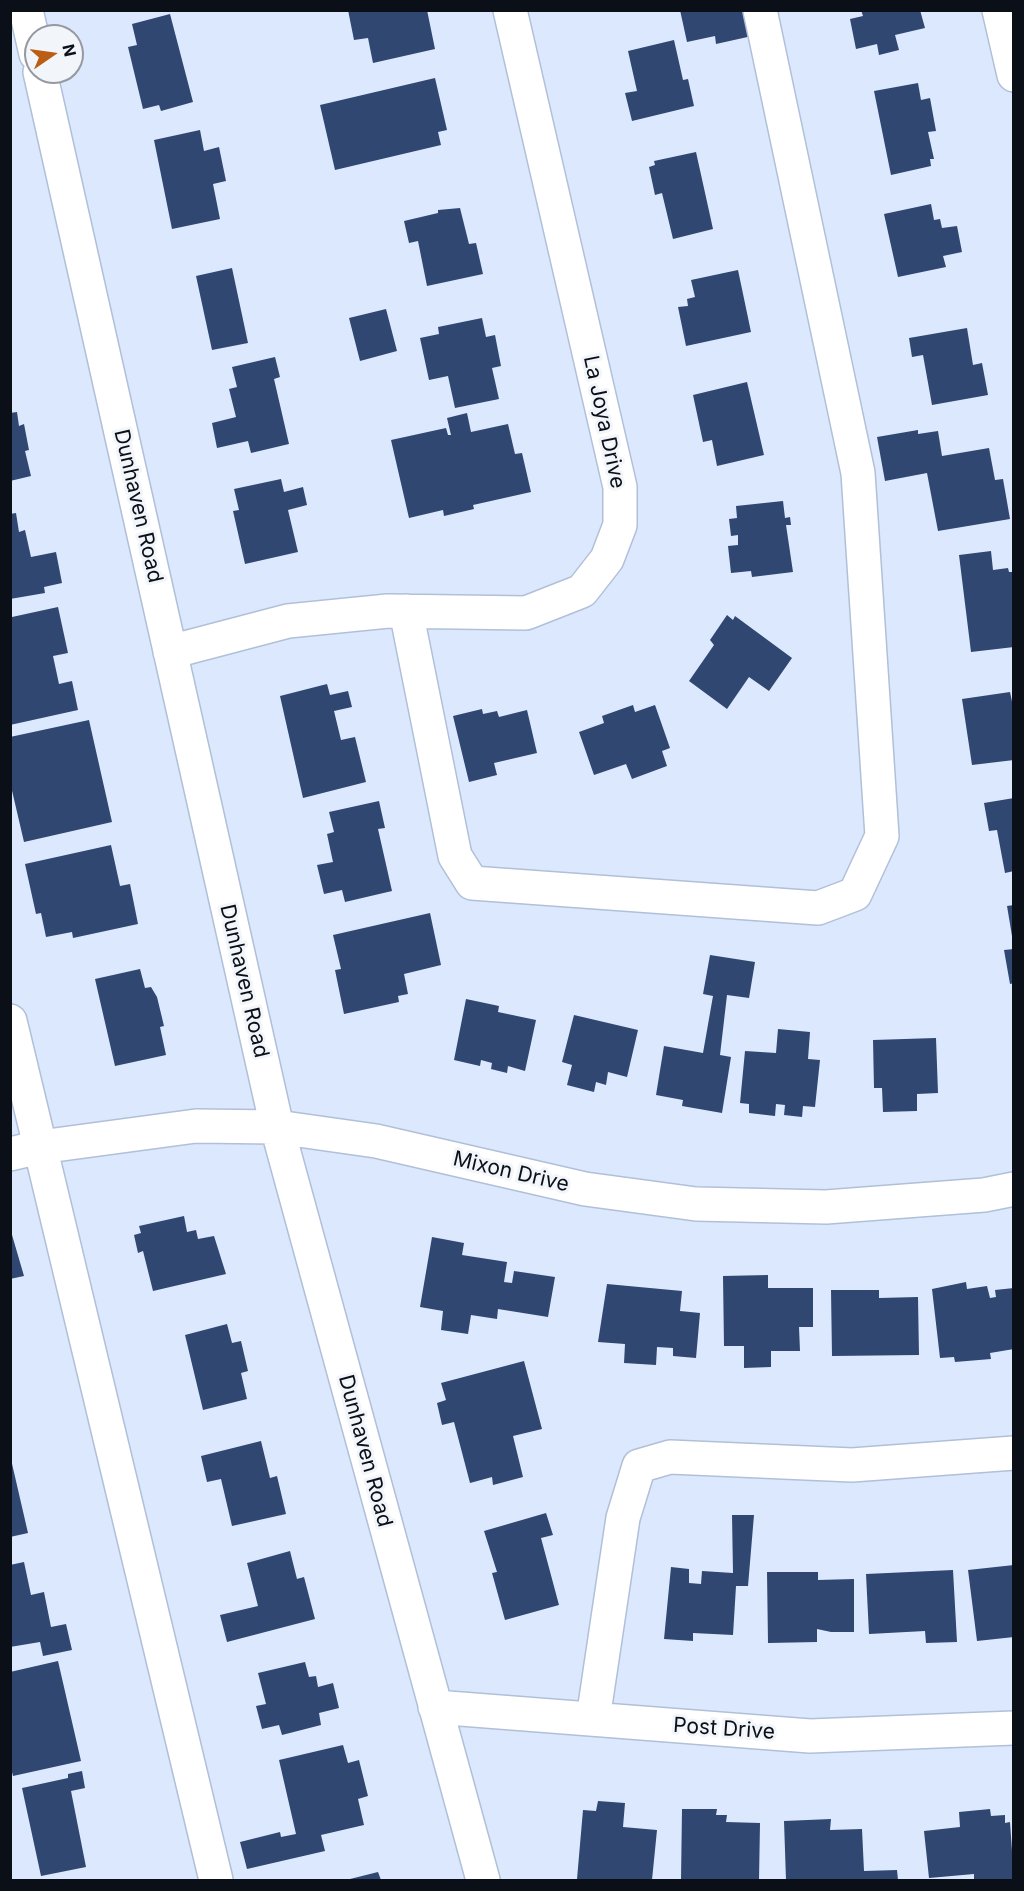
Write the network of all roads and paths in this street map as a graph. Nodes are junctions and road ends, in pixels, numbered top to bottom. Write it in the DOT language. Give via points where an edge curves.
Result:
graph roads {
  1 [pos="510,10"];
  2 [pos="760,10"];
  3 [pos="999,10"];
  4 [pos="1014,75"];
  5 [pos="43,84"];
  6 [pos="406,611"];
  7 [pos="170,652"];
  8 [pos="10,1021"];
  9 [pos="277,1127"];
  10 [pos="25,1150"];
  11 [pos="1014,1189"];
  12 [pos="1014,1453"];
  13 [pos="435,1707"];
  14 [pos="592,1719"];
  15 [pos="1014,1728"];
  16 [pos="216,1881"];
  17 [pos="483,1881"];
  1 -- 6 [label="street, La Joya Drive" via="620,487 620,525 607,559 582,591 526,613"];
  2 -- 6 [label="street" via="858,473 882,836 855,894 818,908 472,882 455,856"];
  3 -- 4 [label="street"];
  5 -- 7 [label="street, Dunhaven Road"];
  6 -- 7 [label="street, La Joya Drive" via="288,621"];
  7 -- 9 [label="street, Dunhaven Road"];
  8 -- 10 [label="street"];
  9 -- 10 [label="street, Mixon Drive" via="196,1126"];
  9 -- 11 [label="street, Mixon Drive" via="376,1141 585,1189 696,1204 825,1207 984,1195"];
  9 -- 13 [label="street, Dunhaven Road"];
  10 -- 16 [label="street"];
  12 -- 14 [label="street" via="852,1465 670,1458 639,1466 623,1518"];
  13 -- 14 [label="street, Post Drive"];
  13 -- 17 [label="street, Dunhaven Road"];
  14 -- 15 [label="street, Post Drive" via="810,1736"];
}
